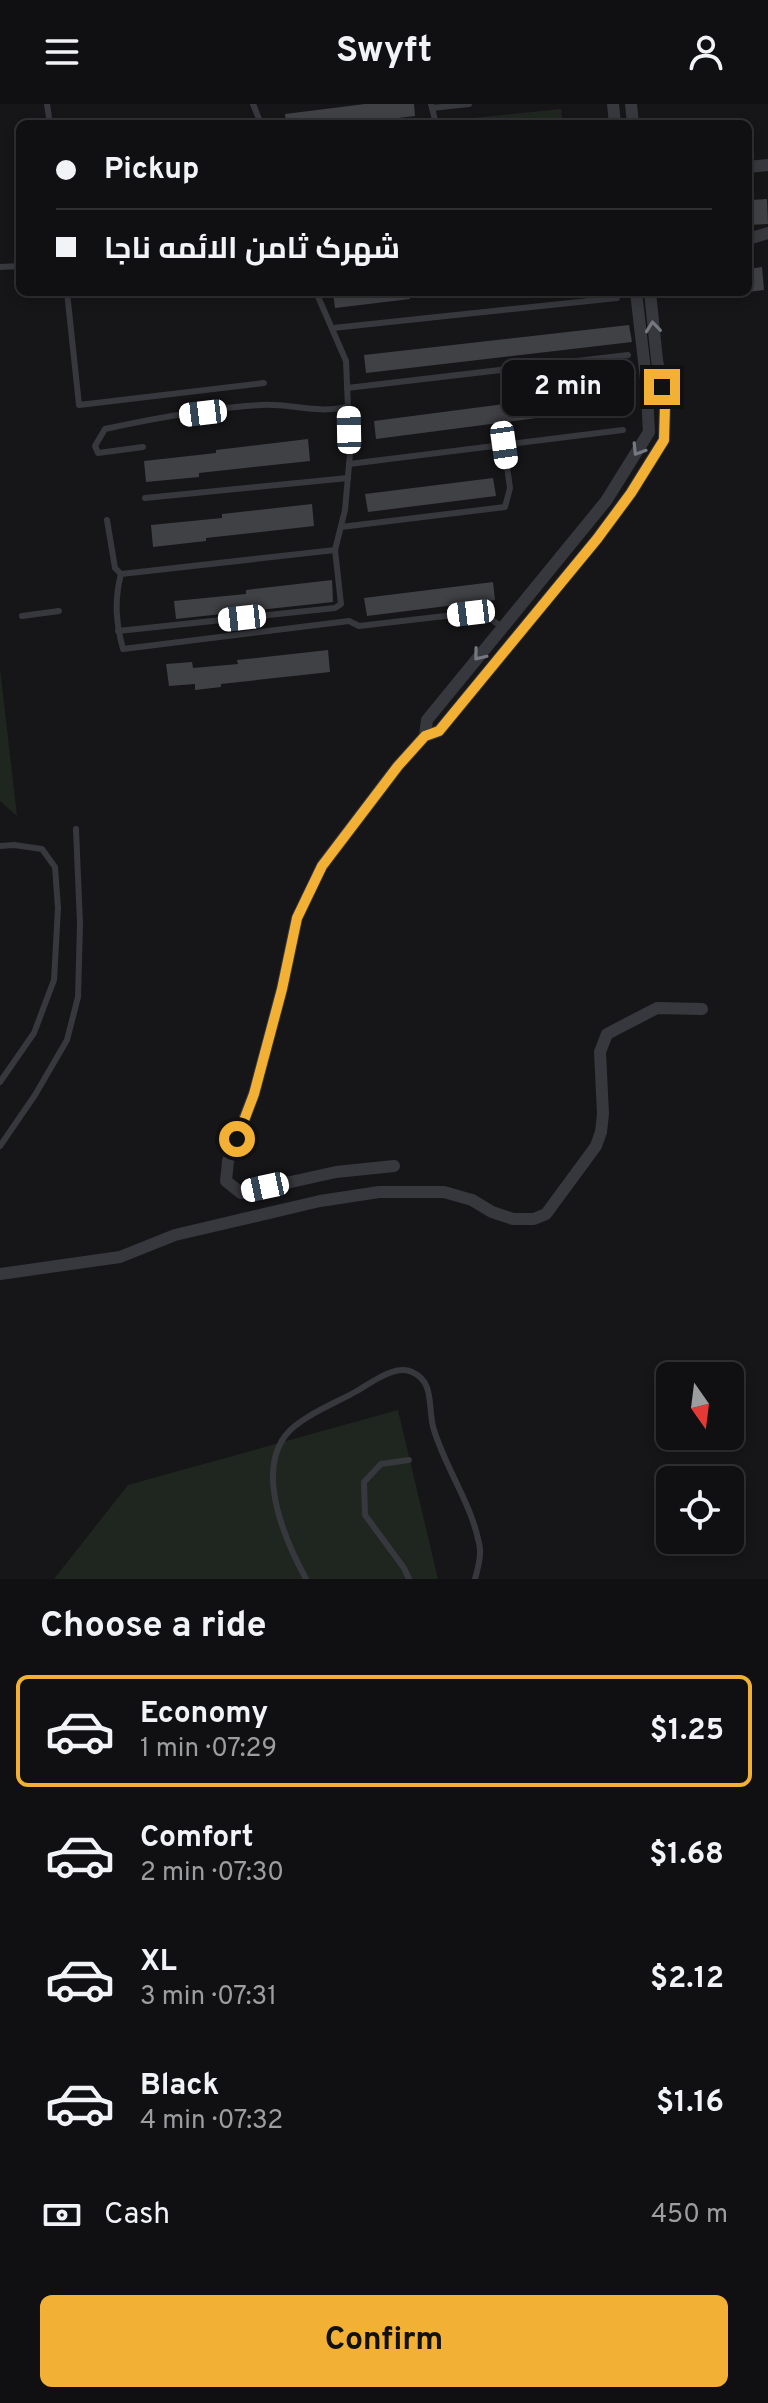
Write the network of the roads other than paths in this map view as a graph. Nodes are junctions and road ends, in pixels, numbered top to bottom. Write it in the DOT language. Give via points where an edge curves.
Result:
graph roads {
  1 [pos="469,104"];
  2 [pos="432,106"];
  3 [pos="67,296"];
  4 [pos="318,296"];
  5 [pos="637,296"];
  6 [pos="650,296"];
  7 [pos="617,298"];
  8 [pos="333,328"];
  9 [pos="628,355"];
  10 [pos="652,369"];
  11 [pos="264,383"];
  12 [pos="347,388"];
  13 [pos="348,406"];
  14 [pos="623,430"];
  15 [pos="504,445"];
  16 [pos="143,447"];
  17 [pos="349,464"];
  18 [pos="348,478"];
  19 [pos="612,492"];
  20 [pos="145,498"];
  21 [pos="625,501"];
  22 [pos="107,520"];
  23 [pos="341,527"];
  24 [pos="335,550"];
  25 [pos="121,574"];
  26 [pos="59,611"];
  27 [pos="22,616"];
  28 [pos="502,627"];
  29 [pos="118,631"];
  30 [pos="516,638"];
  31 [pos="425,736"];
  32 [pos="76,829"];
  33 [pos="0,846"];
  34 [pos="702,1009"];
  35 [pos="0,1082"];
  36 [pos="0,1146"];
  37 [pos="394,1166"];
  38 [pos="0,1274"];
  39 [pos="409,1460"];
  40 [pos="306,1579"];
  41 [pos="409,1579"];
  42 [pos="475,1579"];
  1 -- 2 [label="lane"];
  3 -- 11 [label="lane" via="79,405"];
  4 -- 8 [label="lane"];
  5 -- 10 [label="street"];
  10 -- 6 [label="street, one-way"];
  7 -- 8 [label="lane"];
  8 -- 12 [label="lane" via="346,361"];
  9 -- 12 [label="lane"];
  10 -- 19 [label="street, one-way" via="649,432"];
  10 -- 21 [label="street" via="665,406 664,440"];
  12 -- 13 [label="lane"];
  13 -- 16 [label="lane" via="336,410 263,405 143,421 105,429 95,446 98,453"];
  13 -- 17 [label="lane"];
  14 -- 15 [label="lane"];
  15 -- 17 [label="lane"];
  15 -- 23 [label="lane" via="510,488 505,507"];
  17 -- 18 [label="lane"];
  18 -- 20 [label="lane"];
  18 -- 23 [label="lane"];
  19 -- 21 [label="street"];
  19 -- 28 [label="street"];
  21 -- 30 [label="street"];
  22 -- 25 [label="lane" via="115,568"];
  23 -- 24 [label="lane"];
  24 -- 25 [label="lane"];
  24 -- 29 [label="lane" via="341,604 335,608"];
  25 -- 29 [label="lane"];
  26 -- 27 [label="lane"];
  28 -- 29 [label="lane" via="471,613 359,626 349,621 123,649"];
  28 -- 30 [label="street"];
  28 -- 31 [label="street, one-way" via="427,720"];
  30 -- 31 [label="street" via="439,731"];
  31 -- 37 [label="street" via="322,866 297,918 254,1094 228,1161 226,1181 241,1193 336,1172"];
  32 -- 36 [label="lane" via="78,997 67,1040"];
  33 -- 35 [label="lane" via="42,849 55,867 58,908 54,980 34,1033"];
  34 -- 38 [label="street" via="657,1008 607,1034 600,1052 603,1114 596,1146 546,1214 534,1219 513,1219 444,1192 379,1192 175,1235 120,1257"];
  39 -- 41 [label="lane" via="381,1464 364,1482 365,1515"];
  40 -- 42 [label="lane" via="273,1488 279,1447 285,1435 310,1416 390,1373 408,1370 421,1377 430,1394 433,1429 474,1523 480,1547"];
}
